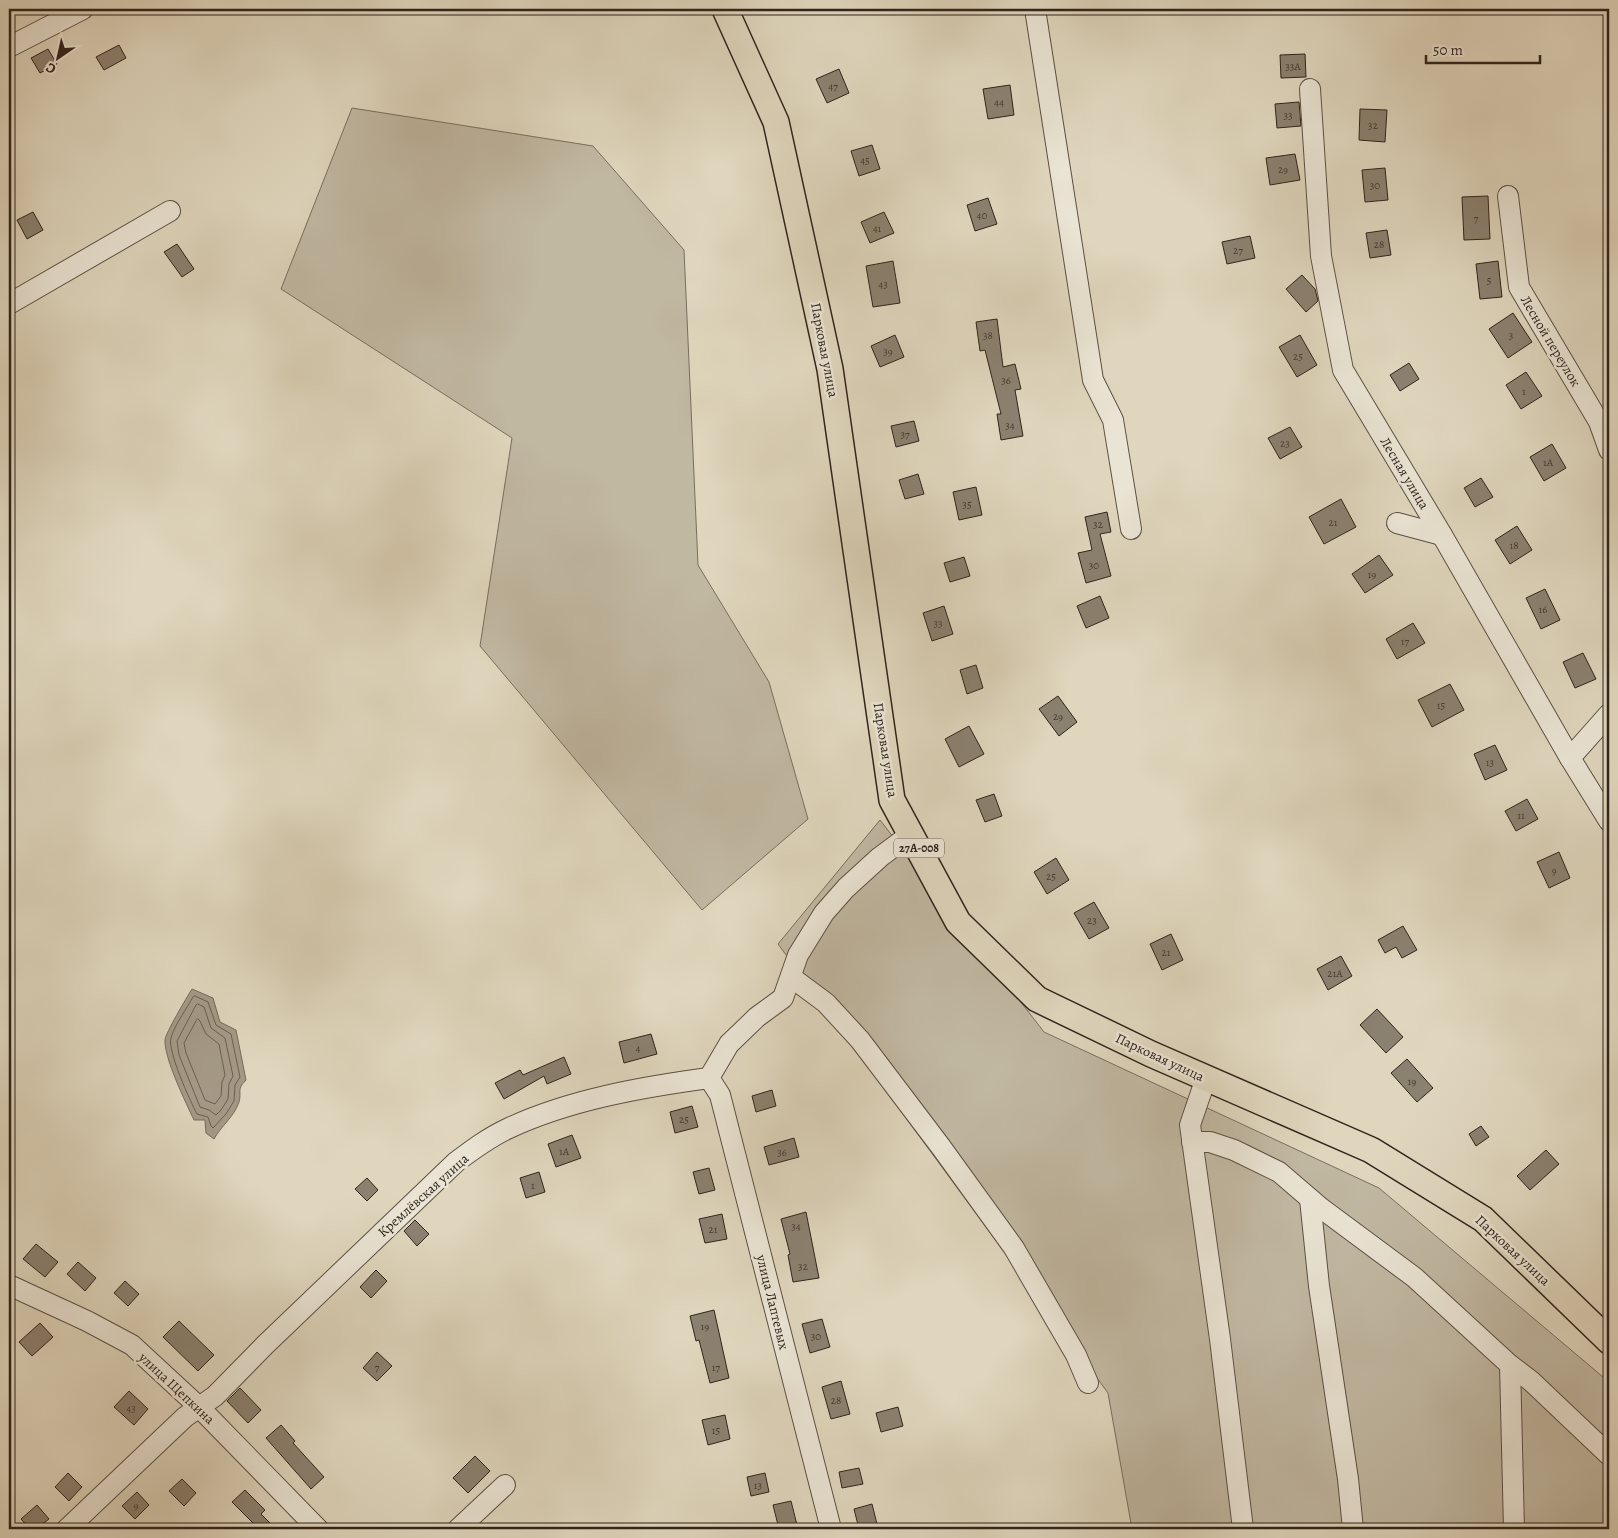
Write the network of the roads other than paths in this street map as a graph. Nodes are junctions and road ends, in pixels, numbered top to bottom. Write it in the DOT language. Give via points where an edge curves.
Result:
graph roads {
  1 [pos="83,9"];
  2 [pos="725,9"];
  3 [pos="1035,9"];
  4 [pos="9,47"];
  5 [pos="1310,89"];
  6 [pos="1508,196"];
  7 [pos="170,211"];
  8 [pos="9,304"];
  9 [pos="1609,450"];
  10 [pos="1396,523"];
  11 [pos="1131,529"];
  12 [pos="1442,536"];
  13 [pos="1609,714"];
  14 [pos="1570,758"];
  15 [pos="1609,821"];
  16 [pos="911,834"];
  17 [pos="791,977"];
  18 [pos="709,1078"];
  19 [pos="1206,1078"];
  20 [pos="1192,1142"];
  21 [pos="1310,1199"];
  22 [pos="9,1285"];
  23 [pos="1609,1341"];
  24 [pos="1510,1365"];
  25 [pos="1088,1383"];
  26 [pos="200,1406"];
  27 [pos="1609,1455"];
  28 [pos="505,1485"];
  29 [pos="67,1529"];
  30 [pos="318,1529"];
  31 [pos="458,1529"];
  32 [pos="831,1529"];
  33 [pos="1243,1529"];
  34 [pos="1353,1529"];
  35 [pos="1514,1529"];
  1 -- 4 [label="street"];
  2 -- 16 [label="main road, Парковая улица / 27А-008" via="776,122 830,369 892,800"];
  3 -- 11 [label="street" via="1093,380 1113,420"];
  5 -- 12 [label="street, Лесная улица" via="1321,256 1343,370"];
  6 -- 9 [label="street, Лесной переулок" via="1519,287 1599,422"];
  7 -- 8 [label="street"];
  10 -- 12 [label="street"];
  12 -- 14 [label="street, Лесная улица"];
  13 -- 14 [label="street"];
  14 -- 15 [label="street, Лесная улица"];
  16 -- 17 [label="street" via="846,888 824,914 798,955"];
  16 -- 19 [label="main road, Парковая улица / 27А-008" via="958,922 1037,999"];
  17 -- 18 [label="street" via="784,998 757,1017 730,1044"];
  17 -- 25 [label="street" via="826,1003 860,1040 941,1147 1014,1248 1076,1355"];
  18 -- 26 [label="street, Кремлёвская улица" via="581,1102 537,1116 481,1144 456,1162 215,1396"];
  18 -- 32 [label="street, улица Лаптевых" via="720,1095"];
  19 -- 20 [label="street" via="1190,1125"];
  19 -- 23 [label="main road, Парковая улица / 27А-008" via="1371,1150 1483,1219"];
  20 -- 21 [label="street" via="1210,1142 1279,1172"];
  20 -- 33 [label="street"];
  21 -- 24 [label="street" via="1414,1277"];
  21 -- 34 [label="street"];
  22 -- 26 [label="street, улица Щепкина" via="132,1345"];
  24 -- 27 [label="street"];
  24 -- 35 [label="street"];
  26 -- 29 [label="street, Кремлёвская улица"];
  26 -- 30 [label="street, улица Щепкина"];
  28 -- 31 [label="street"];
}
